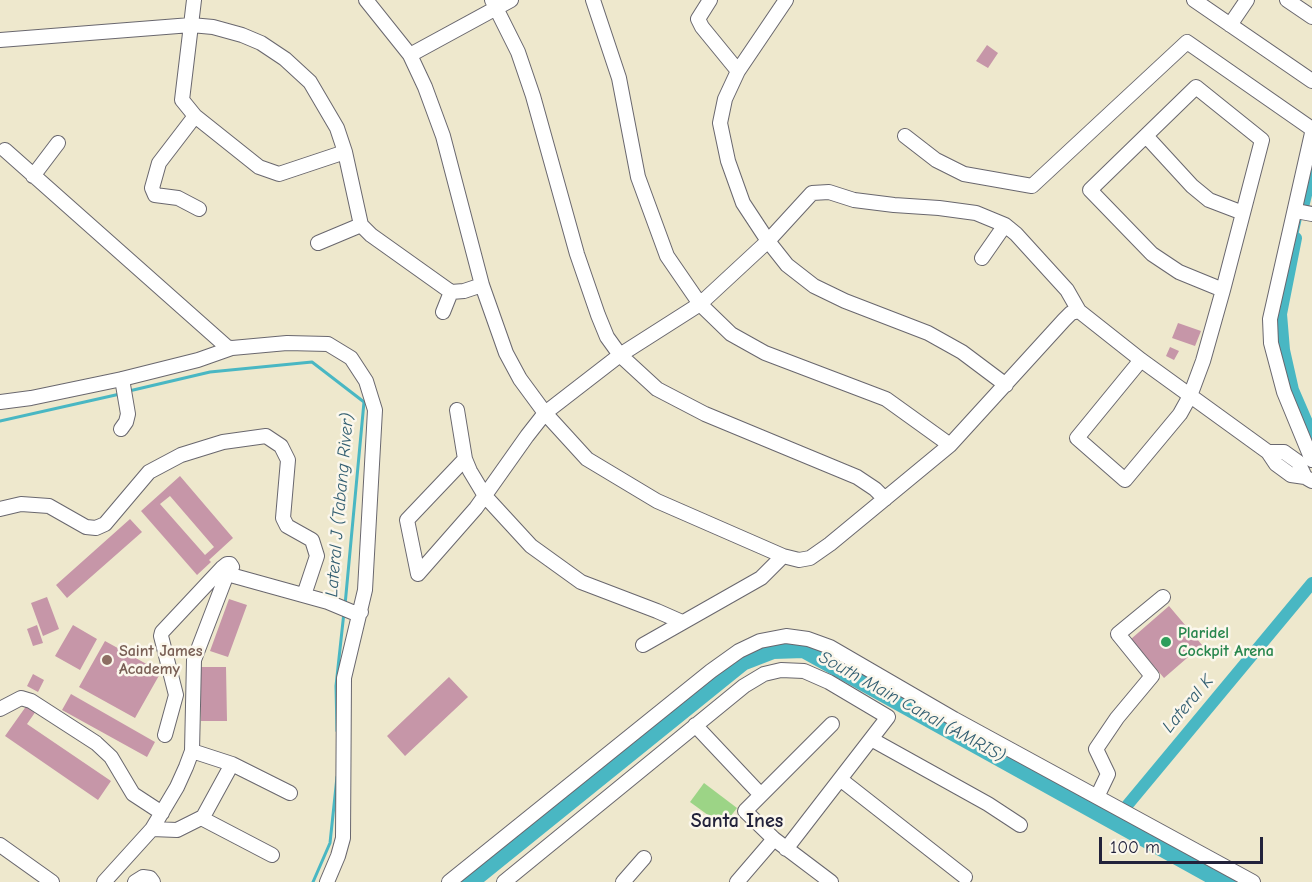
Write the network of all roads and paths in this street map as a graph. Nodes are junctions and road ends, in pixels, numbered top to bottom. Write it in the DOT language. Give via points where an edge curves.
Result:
graph roads {
  1 [pos="194,0"];
  2 [pos="366,0"];
  3 [pos="511,0"];
  4 [pos="593,0"];
  5 [pos="710,0"];
  6 [pos="786,0"];
  7 [pos="1194,0"];
  8 [pos="1247,0"];
  9 [pos="1287,0"];
  10 [pos="495,4"];
  11 [pos="1312,17"];
  12 [pos="191,25"];
  13 [pos="1230,25"];
  14 [pos="0,40"];
  15 [pos="410,56"];
  16 [pos="738,71"];
  17 [pos="1312,81"];
  18 [pos="195,116"];
  19 [pos="1312,131"];
  20 [pos="905,136"];
  21 [pos="1147,136"];
  22 [pos="58,143"];
  23 [pos="5,150"];
  24 [pos="345,152"];
  25 [pos="33,176"];
  26 [pos="199,209"];
  27 [pos="1296,211"];
  28 [pos="1243,213"];
  29 [pos="1312,214"];
  30 [pos="361,225"];
  31 [pos="1005,225"];
  32 [pos="768,241"];
  33 [pos="318,243"];
  34 [pos="982,258"];
  35 [pos="482,285"];
  36 [pos="1223,290"];
  37 [pos="452,292"];
  38 [pos="700,304"];
  39 [pos="1079,311"];
  40 [pos="443,312"];
  41 [pos="232,348"];
  42 [pos="620,355"];
  43 [pos="1141,360"];
  44 [pos="123,382"];
  45 [pos="1006,385"];
  46 [pos="1190,396"];
  47 [pos="0,402"];
  48 [pos="457,410"];
  49 [pos="545,413"];
  50 [pos="121,429"];
  51 [pos="950,445"];
  52 [pos="465,459"];
  53 [pos="1312,460"];
  54 [pos="1309,479"];
  55 [pos="485,496"];
  56 [pos="885,499"];
  57 [pos="0,509"];
  58 [pos="783,556"];
  59 [pos="227,574"];
  60 [pos="304,595"];
  61 [pos="1162,597"];
  62 [pos="356,612"];
  63 [pos="682,622"];
  64 [pos="643,645"];
  65 [pos="0,709"];
  66 [pos="832,724"];
  67 [pos="695,725"];
  68 [pos="165,735"];
  69 [pos="871,740"];
  70 [pos="192,752"];
  71 [pos="232,764"];
  72 [pos="840,779"];
  73 [pos="290,793"];
  74 [pos="761,795"];
  75 [pos="1097,797"];
  76 [pos="162,813"];
  77 [pos="203,817"];
  78 [pos="1020,825"];
  79 [pos="152,829"];
  80 [pos="774,839"];
  81 [pos="0,845"];
  82 [pos="786,849"];
  83 [pos="272,855"];
  84 [pos="644,858"];
  85 [pos="965,877"];
  86 [pos="52,882"];
  87 [pos="104,882"];
  88 [pos="135,882"];
  89 [pos="153,882"];
  90 [pos="327,882"];
  91 [pos="449,882"];
  92 [pos="504,882"];
  93 [pos="623,882"];
  94 [pos="737,882"];
  95 [pos="831,882"];
  96 [pos="1252,882"];
  1 -- 12 [label="street"];
  2 -- 15 [label="street"];
  3 -- 10 [label="street"];
  4 -- 38 [label="street" via="619,78 638,177 667,256"];
  5 -- 16 [label="street" via="698,19"];
  6 -- 16 [label="street"];
  7 -- 13 [label="street"];
  8 -- 13 [label="street"];
  9 -- 11 [label="street"];
  10 -- 15 [label="street"];
  10 -- 42 [label="street" via="533,96 594,305 607,337"];
  12 -- 14 [label="street"];
  12 -- 18 [label="street" via="182,100"];
  12 -- 24 [label="street" via="242,35 285,59 310,82 325,105"];
  13 -- 17 [label="street"];
  15 -- 35 [label="street" via="442,136"];
  16 -- 32 [label="street" via="725,99 720,123 743,203"];
  18 -- 24 [label="street" via="259,167 279,174"];
  18 -- 26 [label="street" via="159,163 152,188 155,195 178,198"];
  19 -- 20 [label="street" via="1187,42 1032,186 964,174 936,160"];
  19 -- 27 [label="street"];
  21 -- 28 [label="street" via="1209,200"];
  21 -- 28 [label="street" via="1196,87 1262,140"];
  21 -- 36 [label="street" via="1090,190 1152,254 1179,272"];
  22 -- 25 [label="street"];
  23 -- 25 [label="street"];
  24 -- 30 [label="street"];
  25 -- 41 [label="street"];
  27 -- 29 [label="street"];
  27 -- 53 [label="street" via="1270,319 1271,343 1284,392"];
  28 -- 36 [label="street"];
  30 -- 33 [label="street"];
  30 -- 37 [label="street"];
  31 -- 32 [label="street" via="976,213 854,200 829,192 812,193"];
  31 -- 34 [label="street"];
  31 -- 39 [label="street" via="1067,290"];
  32 -- 38 [label="street"];
  32 -- 45 [label="street" via="787,265 814,286 928,333 963,352"];
  35 -- 37 [label="street"];
  35 -- 49 [label="street" via="506,353"];
  36 -- 46 [label="street"];
  37 -- 40 [label="street"];
  38 -- 42 [label="street"];
  38 -- 51 [label="street" via="731,334 765,352 886,399"];
  39 -- 43 [label="street"];
  39 -- 45 [label="street" via="1064,320"];
  41 -- 44 [label="street"];
  41 -- 62 [label="street" via="328,344 351,358 366,381 375,410 369,548"];
  42 -- 49 [label="street"];
  42 -- 56 [label="street" via="657,390 857,477"];
  43 -- 46 [label="street"];
  43 -- 46 [label="street" via="1077,438 1125,480 1180,414"];
  44 -- 47 [label="street"];
  44 -- 50 [label="street" via="127,401 126,422"];
  45 -- 51 [label="street"];
  46 -- 54 [label="street" via="1268,452 1291,475"];
  48 -- 52 [label="street"];
  49 -- 55 [label="street"];
  49 -- 58 [label="street" via="587,459 615,477 657,501"];
  51 -- 56 [label="street"];
  52 -- 55 [label="street"];
  52 -- 55 [label="street" via="403,518 418,574"];
  55 -- 63 [label="street" via="531,546 581,582"];
  56 -- 58 [label="street" via="810,558"];
  57 -- 60 [label="street" via="21,504 49,506 86,527 96,528 105,524 148,472 181,455 223,442 266,436 280,446 288,460 283,518 287,526 312,540 317,556"];
  58 -- 63 [label="street" via="760,578"];
  59 -- 60 [label="street"];
  59 -- 68 [label="street" via="230,564 162,632 176,695"];
  59 -- 70 [label="street" via="194,660"];
  60 -- 62 [label="street"];
  61 -- 75 [label="street" via="1118,634 1152,676 1096,749 1108,774"];
  62 -- 90 [label="street" via="344,678 343,838"];
  63 -- 64 [label="street"];
  65 -- 76 [label="street" via="21,698 31,701 111,757 133,794"];
  66 -- 74 [label="street"];
  67 -- 69 [label="street" via="764,674 804,670 888,717"];
  67 -- 74 [label="street"];
  67 -- 92 [label="street"];
  69 -- 72 [label="street"];
  69 -- 78 [label="street"];
  70 -- 71 [label="street"];
  70 -- 76 [label="street"];
  71 -- 73 [label="street"];
  71 -- 77 [label="street"];
  72 -- 82 [label="street"];
  72 -- 85 [label="street"];
  74 -- 80 [label="street" via="745,811"];
  75 -- 91 [label="street" via="830,647 786,636 760,640 716,667"];
  75 -- 96 [label="street"];
  76 -- 79 [label="street"];
  77 -- 79 [label="street" via="177,830"];
  77 -- 83 [label="street"];
  79 -- 87 [label="street"];
  80 -- 82 [label="street"];
  80 -- 94 [label="street"];
  81 -- 86 [label="street"];
  82 -- 95 [label="street"];
  84 -- 93 [label="street"];
  88 -- 89 [label="street" via="142,877"];
}
